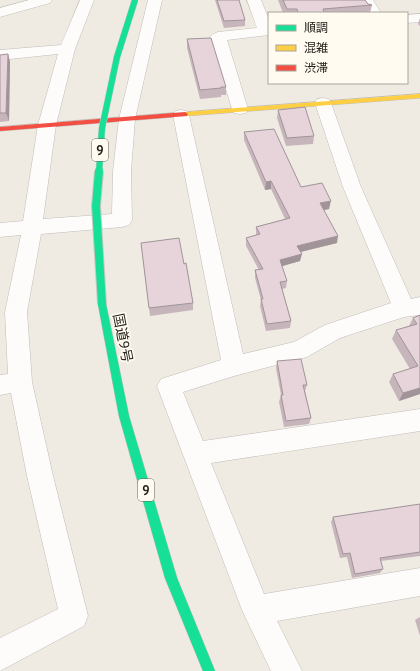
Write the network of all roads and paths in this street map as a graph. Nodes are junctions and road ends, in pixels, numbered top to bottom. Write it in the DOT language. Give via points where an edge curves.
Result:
graph roads {
  1 [pos="87,0"];
  2 [pos="135,0"];
  3 [pos="155,0"];
  4 [pos="254,0"];
  5 [pos="366,0"];
  6 [pos="38,1"];
  7 [pos="373,12"];
  8 [pos="0,13"];
  9 [pos="420,18"];
  10 [pos="408,19"];
  11 [pos="267,31"];
  12 [pos="68,49"];
  13 [pos="0,55"];
  14 [pos="420,96"];
  15 [pos="323,103"];
  16 [pos="240,109"];
  17 [pos="181,115"];
  18 [pos="127,119"];
  19 [pos="47,125"];
  20 [pos="0,129"];
  21 [pos="32,228"];
  22 [pos="0,230"];
  23 [pos="412,307"];
  24 [pos="234,366"];
  25 [pos="10,383"];
  26 [pos="420,420"];
  27 [pos="196,454"];
  28 [pos="420,582"];
  29 [pos="256,610"];
  30 [pos="0,656"];
  31 [pos="208,671"];
  32 [pos="287,671"];
  1 -- 12 [label="street"];
  2 -- 31 [label="main road, 国道9号 / 9, bridge" via="117,57 102,128 96,206 102,304 124,416 171,578"];
  3 -- 18 [label="street"];
  4 -- 11 [label="street"];
  5 -- 7 [label="street"];
  6 -- 8 [label="street"];
  9 -- 10 [label="street"];
  11 -- 16 [label="street" via="218,37"];
  12 -- 13 [label="street"];
  12 -- 19 [label="street"];
  14 -- 15 [label="main road"];
  15 -- 16 [label="main road"];
  15 -- 23 [label="street" via="352,187"];
  16 -- 17 [label="main road"];
  17 -- 18 [label="main road"];
  17 -- 24 [label="street"];
  18 -- 19 [label="main road"];
  18 -- 21 [label="street" via="122,171 122,220"];
  19 -- 20 [label="main road"];
  19 -- 21 [label="street"];
  21 -- 22 [label="street"];
  21 -- 25 [label="street" via="16,312"];
  23 -- 24 [label="street" via="333,331 299,350"];
  24 -- 27 [label="street" via="169,386"];
  25 -- 30 [label="street" via="40,476 74,616 5,650"];
  26 -- 27 [label="street"];
  27 -- 29 [label="street"];
  28 -- 29 [label="street"];
  29 -- 32 [label="street"];
}
